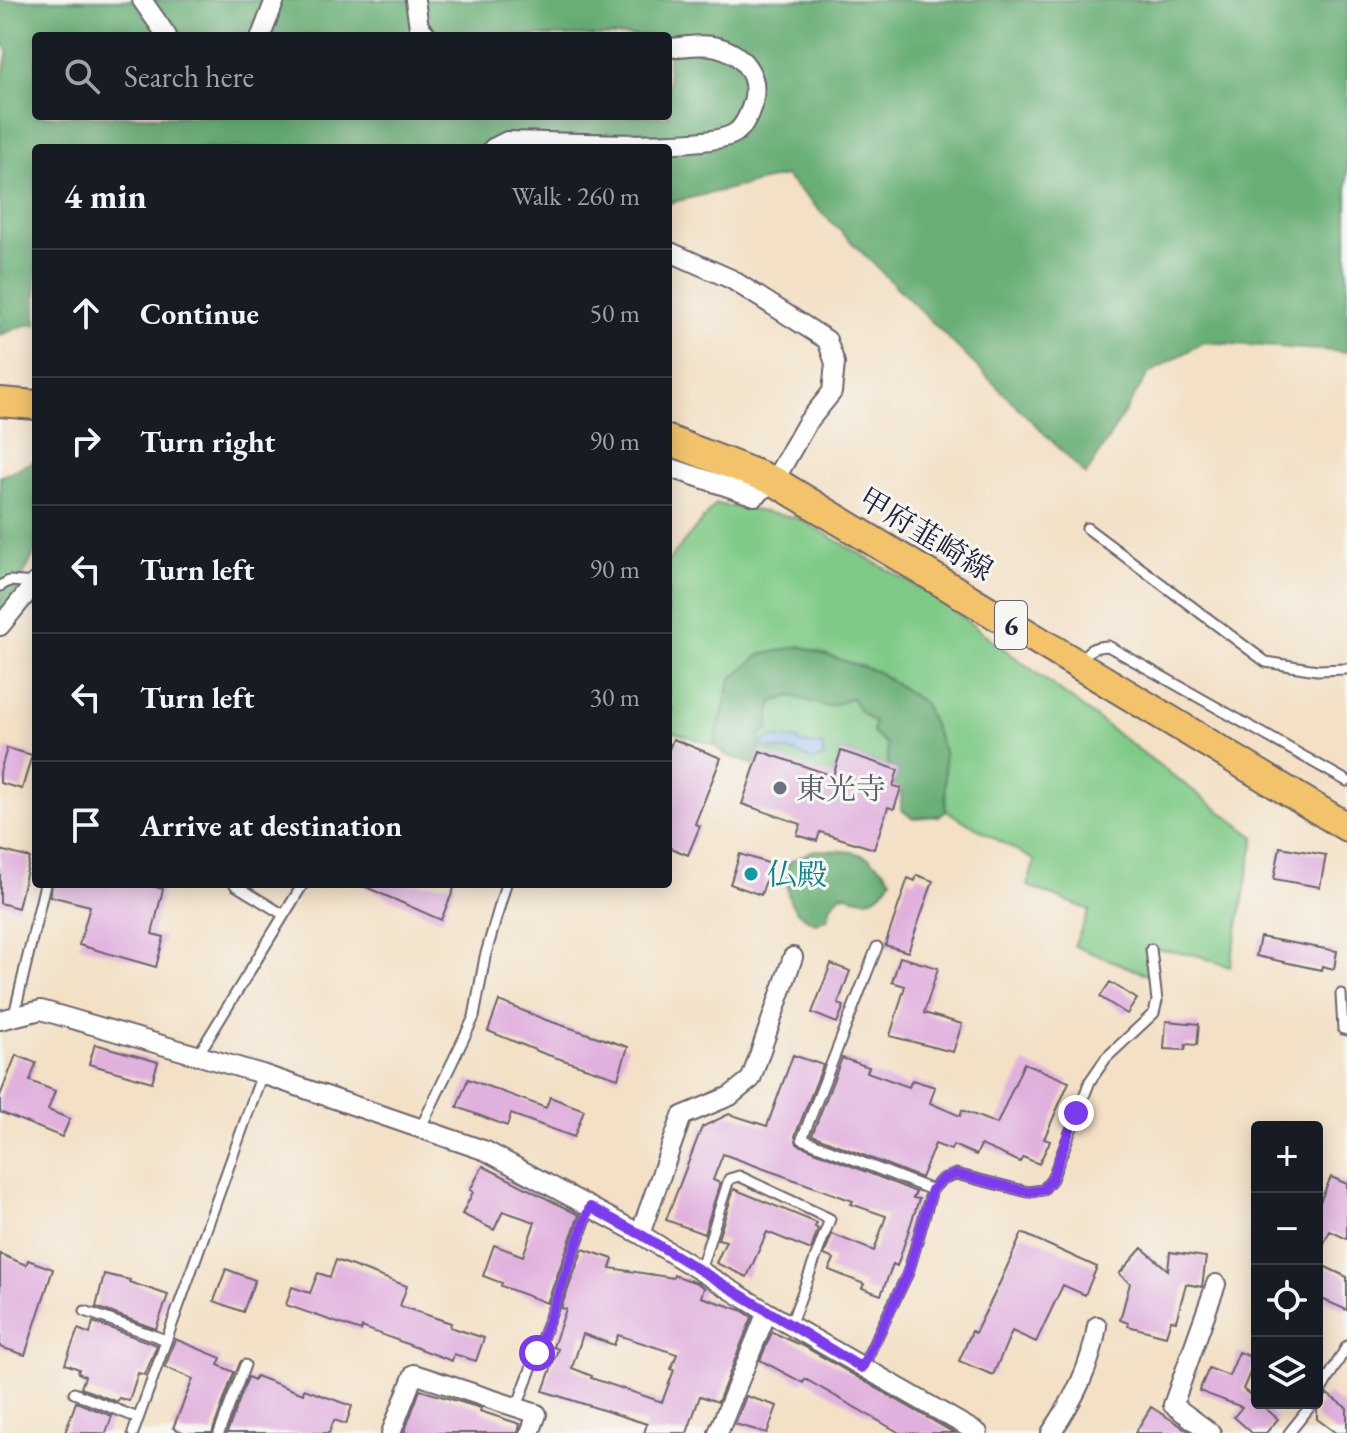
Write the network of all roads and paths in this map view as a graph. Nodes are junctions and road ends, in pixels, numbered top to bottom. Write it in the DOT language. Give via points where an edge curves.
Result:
graph roads {
  1 [pos="142,0"];
  2 [pos="275,0"];
  3 [pos="415,0"];
  4 [pos="164,32"];
  5 [pos="263,32"];
  6 [pos="424,32"];
  7 [pos="672,48"];
  8 [pos="501,144"];
  9 [pos="672,253"];
  10 [pos="0,402"];
  11 [pos="32,405"];
  12 [pos="672,442"];
  13 [pos="672,468"];
  14 [pos="774,481"];
  15 [pos="1087,528"];
  16 [pos="32,583"];
  17 [pos="0,586"];
  18 [pos="32,588"];
  19 [pos="0,626"];
  20 [pos="1079,666"];
  21 [pos="1347,669"];
  22 [pos="1347,781"];
  23 [pos="1347,827"];
  24 [pos="44,888"];
  25 [pos="240,888"];
  26 [pos="301,888"];
  27 [pos="505,888"];
  28 [pos="284,915"];
  29 [pos="877,947"];
  30 [pos="1151,949"];
  31 [pos="793,957"];
  32 [pos="1341,994"];
  33 [pos="7,1017"];
  34 [pos="1347,1030"];
  35 [pos="198,1055"];
  36 [pos="262,1074"];
  37 [pos="421,1127"];
  38 [pos="932,1190"];
  39 [pos="590,1207"];
  40 [pos="640,1234"];
  41 [pos="700,1271"];
  42 [pos="1216,1284"];
  43 [pos="85,1311"];
  44 [pos="767,1312"];
  45 [pos="790,1326"];
  46 [pos="1097,1326"];
  47 [pos="166,1340"];
  48 [pos="1347,1346"];
  49 [pos="245,1365"];
  50 [pos="862,1368"];
  51 [pos="1323,1387"];
  52 [pos="74,1393"];
  53 [pos="517,1407"];
  54 [pos="1308,1409"];
  55 [pos="138,1418"];
  56 [pos="133,1433"];
  57 [pos="219,1433"];
  58 [pos="391,1433"];
  59 [pos="530,1433"];
  60 [pos="718,1433"];
  61 [pos="978,1433"];
  62 [pos="1051,1433"];
  63 [pos="1211,1433"];
  64 [pos="1289,1433"];
  1 -- 4 [label="street"];
  2 -- 5 [label="street"];
  3 -- 6 [label="street"];
  7 -- 8 [label="street" via="715,46 741,57 755,92 749,114 735,133 687,144"];
  9 -- 14 [label="street" via="731,279 827,340 835,363 832,392 807,423"];
  10 -- 11 [label="main road"];
  12 -- 14 [label="main road, 甲府韮崎線 / 6"];
  13 -- 14 [label="street" via="755,496"];
  14 -- 20 [label="main road, 甲府韮崎線 / 6"];
  15 -- 21 [label="lane" via="1266,662"];
  16 -- 17 [label="lane" via="9,581"];
  18 -- 19 [label="street"];
  20 -- 22 [label="lane" via="1087,650 1108,646"];
  20 -- 23 [label="main road, 甲府韮崎線 / 6"];
  24 -- 33 [label="lane"];
  25 -- 28 [label="lane"];
  26 -- 28 [label="lane"];
  27 -- 37 [label="lane" via="474,1017"];
  28 -- 35 [label="lane"];
  29 -- 38 [label="lane" via="802,1139"];
  30 -- 38 [label="lane" via="1154,1013 1106,1058 1090,1081 1043,1190 1028,1192 956,1174"];
  31 -- 40 [label="street" via="751,1079 730,1096 682,1116"];
  32 -- 34 [label="lane"];
  33 -- 35 [label="street" via="41,1010"];
  35 -- 36 [label="street"];
  36 -- 37 [label="street"];
  36 -- 47 [label="lane"];
  37 -- 39 [label="street" via="486,1151"];
  38 -- 50 [label="lane" via="908,1273"];
  39 -- 40 [label="street"];
  39 -- 53 [label="lane"];
  40 -- 41 [label="street"];
  41 -- 44 [label="street"];
  41 -- 45 [label="lane" via="729,1179 739,1176 830,1219"];
  42 -- 63 [label="street" via="1173,1405"];
  43 -- 47 [label="lane"];
  44 -- 45 [label="street"];
  44 -- 60 [label="street"];
  45 -- 50 [label="street"];
  46 -- 62 [label="street" via="1093,1356"];
  47 -- 55 [label="lane"];
  48 -- 51 [label="lane"];
  49 -- 57 [label="lane"];
  50 -- 61 [label="street"];
  52 -- 55 [label="lane"];
  53 -- 58 [label="street" via="414,1374"];
  53 -- 59 [label="street" via="537,1414"];
  54 -- 64 [label="lane"];
  55 -- 56 [label="lane"];
}
